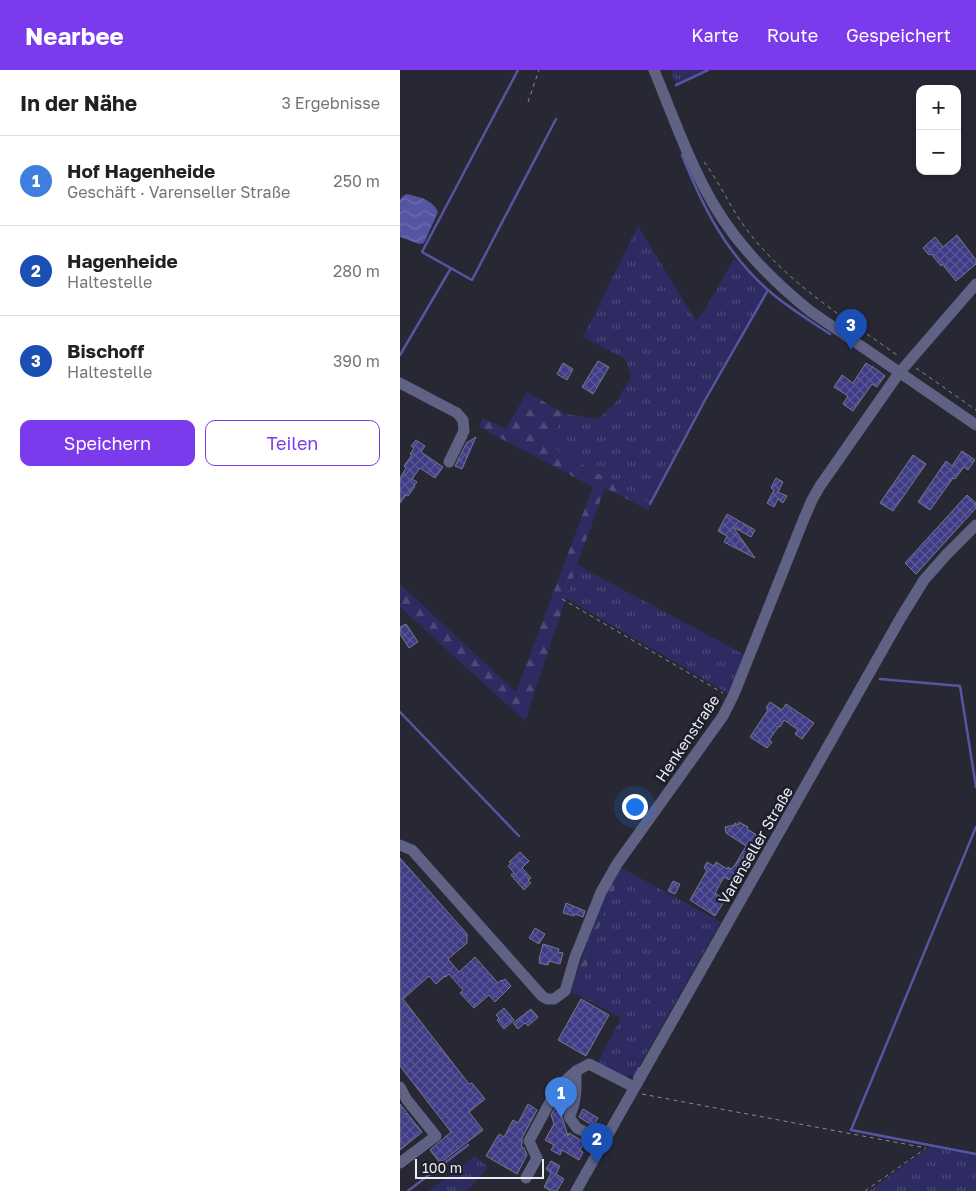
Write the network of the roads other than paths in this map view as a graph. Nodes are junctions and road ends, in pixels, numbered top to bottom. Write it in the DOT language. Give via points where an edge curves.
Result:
graph roads {
  1 [pos="654,70"];
  2 [pos="746,230"];
  3 [pos="736,237"];
  4 [pos="976,284"];
  5 [pos="899,373"];
  6 [pos="400,383"];
  7 [pos="974,421"];
  8 [pos="449,462"];
  9 [pos="976,525"];
  10 [pos="400,845"];
  11 [pos="576,1072"];
  12 [pos="400,1087"];
  13 [pos="633,1090"];
  14 [pos="589,1134"];
  15 [pos="400,1163"];
  16 [pos="526,1178"];
  17 [pos="576,1191"];
  1 -- 3 [label="street" via="696,169 716,209"];
  2 -- 3 [label="street"];
  3 -- 5 [label="street" via="791,296"];
  4 -- 5 [label="street, Henkenstraße"];
  5 -- 7 [label="street"];
  5 -- 10 [label="street, Henkenstraße" via="812,500 732,699 617,864 601,892 560,996 554,999 542,996 412,850"];
  6 -- 8 [label="street" via="457,412 463,420 464,431"];
  9 -- 13 [label="street, Varenseller Straße" via="924,580 900,619"];
  11 -- 13 [label="street" via="589,1064"];
  11 -- 14 [label="street" via="574,1106 569,1117 576,1128"];
  11 -- 16 [label="street" via="558,1087 529,1141 537,1158"];
  12 -- 15 [label="street" via="436,1136"];
  13 -- 17 [label="street, Varenseller Straße"];
}
